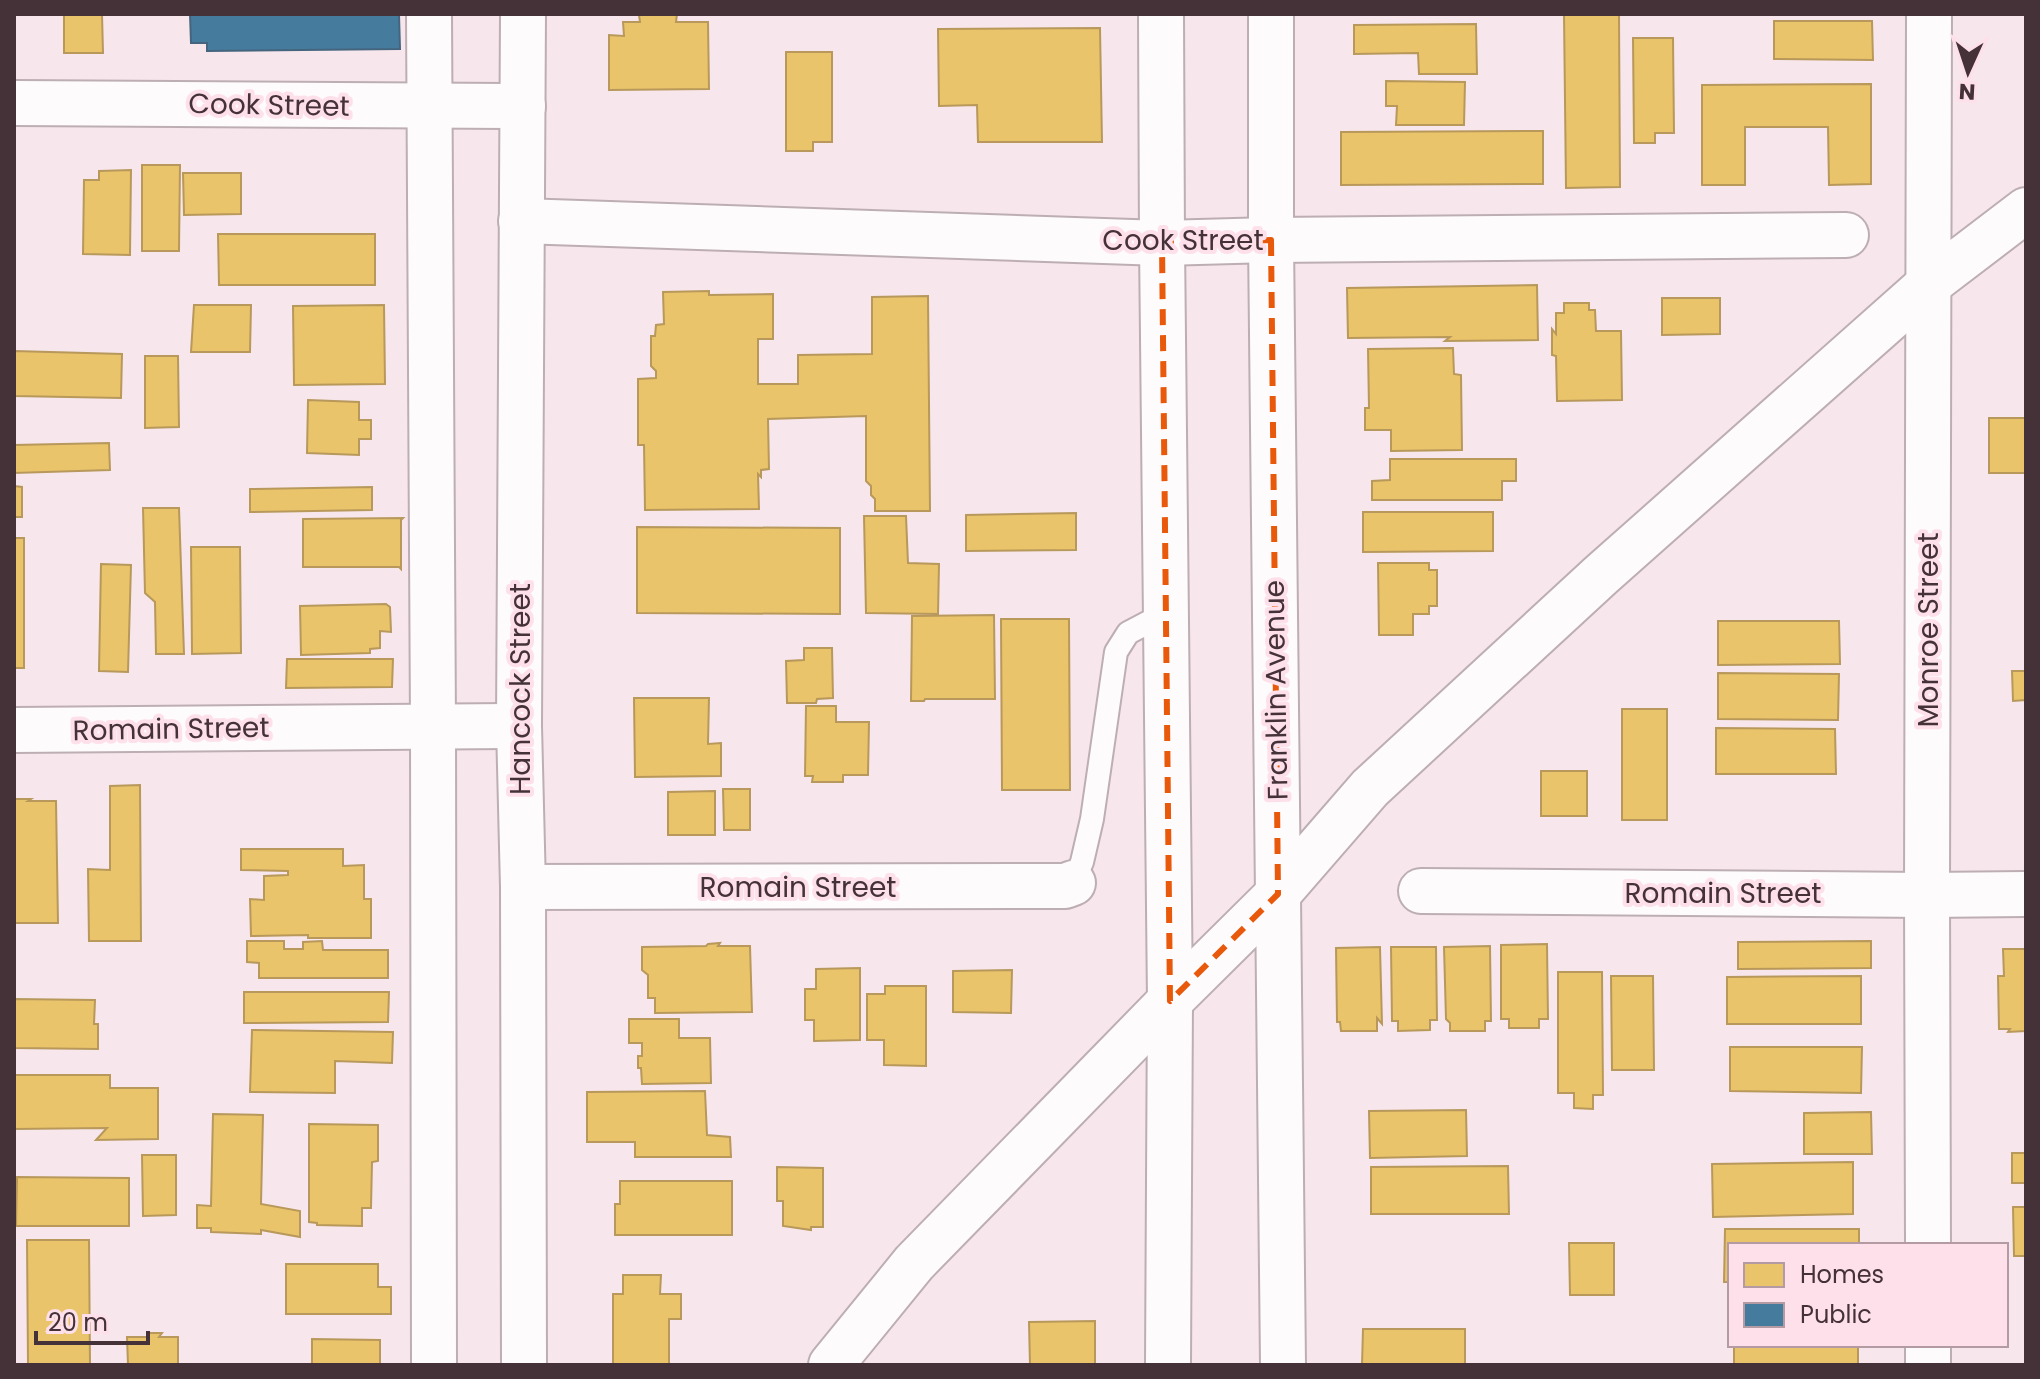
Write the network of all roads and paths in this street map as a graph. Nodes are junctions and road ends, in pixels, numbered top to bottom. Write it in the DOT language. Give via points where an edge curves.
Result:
graph roads {
  1 [pos="429,14"];
  2 [pos="523,14"];
  3 [pos="1161,14"];
  4 [pos="1271,14"];
  5 [pos="1929,14"];
  6 [pos="14,103"];
  7 [pos="429,106"];
  8 [pos="523,106"];
  9 [pos="2026,210"];
  10 [pos="521,221"];
  11 [pos="1846,235"];
  12 [pos="1271,240"];
  13 [pos="1162,243"];
  14 [pos="1929,284"];
  15 [pos="1166,613"];
  16 [pos="433,726"];
  17 [pos="519,726"];
  18 [pos="14,730"];
  19 [pos="1073,883"];
  20 [pos="523,887"];
  21 [pos="1421,891"];
  22 [pos="1278,894"];
  23 [pos="2026,894"];
  24 [pos="1927,895"];
  25 [pos="1170,1001"];
  26 [pos="1928,1243"];
  27 [pos="434,1365"];
  28 [pos="524,1365"];
  29 [pos="831,1365"];
  30 [pos="1168,1365"];
  31 [pos="1283,1365"];
  1 -- 7 [label="street"];
  2 -- 8 [label="street, Hancock Street"];
  3 -- 13 [label="street"];
  4 -- 12 [label="street, Franklin Avenue"];
  5 -- 14 [label="street, Monroe Street"];
  6 -- 7 [label="street, Cook Street"];
  7 -- 8 [label="street, Cook Street"];
  7 -- 16 [label="street"];
  8 -- 10 [label="street, Hancock Street"];
  9 -- 14 [label="street"];
  10 -- 13 [label="street, Cook Street"];
  10 -- 17 [label="street, Hancock Street"];
  11 -- 12 [label="street, Cook Street"];
  12 -- 13 [label="street, Cook Street"];
  12 -- 22 [label="street, Franklin Avenue"];
  13 -- 15 [label="street"];
  14 -- 22 [label="street" via="1370,788"];
  14 -- 24 [label="street, Monroe Street"];
  15 -- 19 [label="lane" via="1128,633 1116,652 1092,819"];
  15 -- 25 [label="street"];
  16 -- 17 [label="street, Romain Street"];
  16 -- 18 [label="street, Romain Street"];
  16 -- 27 [label="street"];
  17 -- 20 [label="street, Hancock Street"];
  19 -- 20 [label="street, Romain Street"];
  20 -- 28 [label="street, Hancock Street"];
  21 -- 24 [label="street, Romain Street"];
  22 -- 25 [label="street"];
  22 -- 31 [label="street, Franklin Avenue"];
  23 -- 24 [label="street, Romain Street"];
  24 -- 26 [label="street, Monroe Street"];
  25 -- 29 [label="street" via="914,1263"];
  25 -- 30 [label="street"];
}
